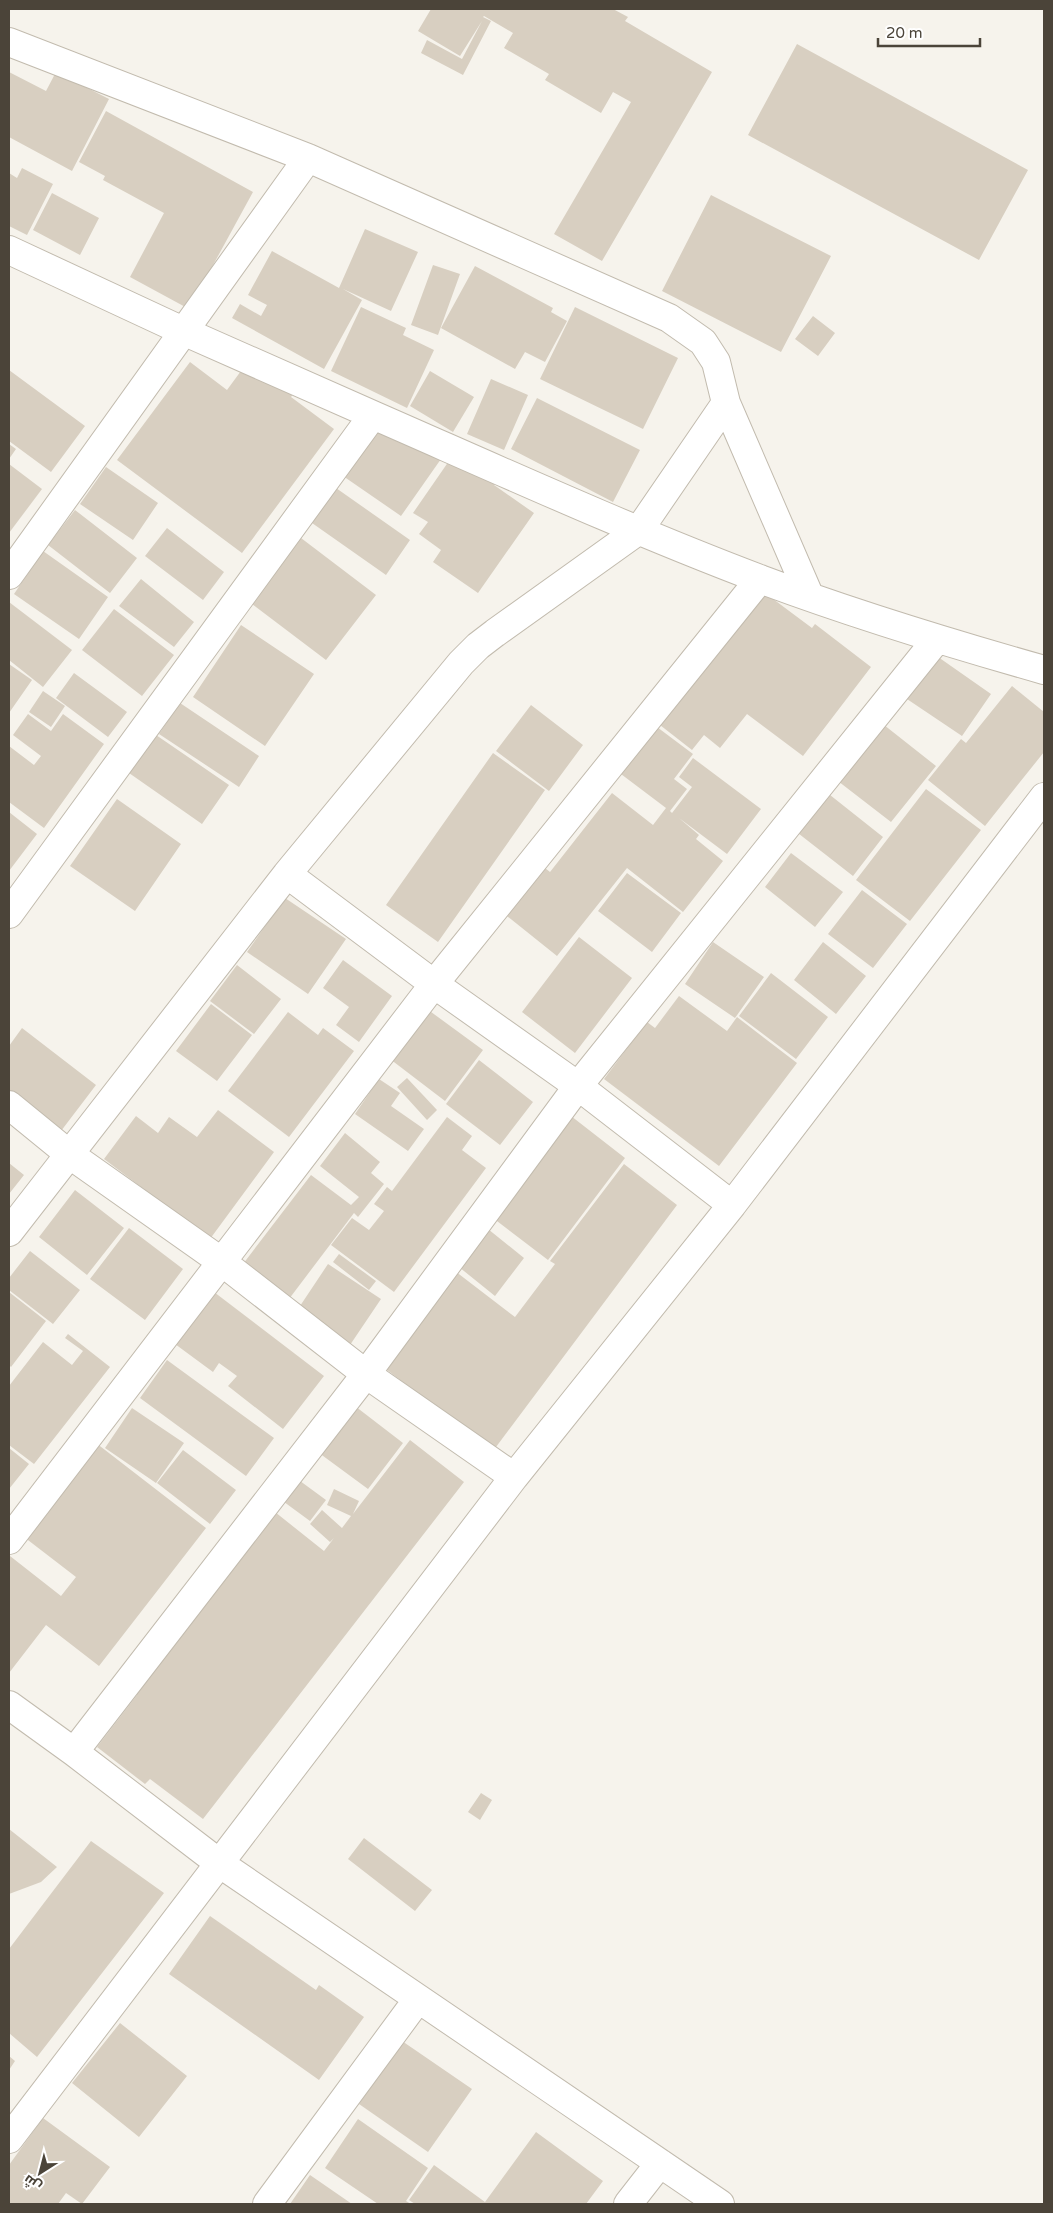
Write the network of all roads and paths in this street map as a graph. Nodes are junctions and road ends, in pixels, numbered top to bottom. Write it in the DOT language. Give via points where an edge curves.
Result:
graph roads {
  1 [pos="9,42"];
  2 [pos="308,158"];
  3 [pos="9,251"];
  4 [pos="183,331"];
  5 [pos="726,403"];
  6 [pos="373,414"];
  7 [pos="639,530"];
  8 [pos="9,575"];
  9 [pos="760,579"];
  10 [pos="809,596"];
  11 [pos="937,639"];
  12 [pos="1044,670"];
  13 [pos="1044,797"];
  14 [pos="287,874"];
  15 [pos="9,914"];
  16 [pos="434,984"];
  17 [pos="578,1086"];
  18 [pos="9,1105"];
  19 [pos="69,1154"];
  20 [pos="732,1205"];
  21 [pos="9,1232"];
  22 [pos="222,1262"];
  23 [pos="366,1374"];
  24 [pos="514,1477"];
  25 [pos="9,1540"];
  26 [pos="9,1705"];
  27 [pos="74,1752"];
  28 [pos="219,1863"];
  29 [pos="418,1999"];
  30 [pos="9,2139"];
  31 [pos="660,2163"];
  32 [pos="267,2204"];
  33 [pos="628,2204"];
  34 [pos="720,2204"];
  1 -- 2 [label="street"];
  2 -- 4 [label="street"];
  2 -- 5 [label="street" via="668,318 703,342 716,362"];
  3 -- 4 [label="street"];
  4 -- 6 [label="street"];
  4 -- 8 [label="street"];
  5 -- 7 [label="street"];
  5 -- 10 [label="street"];
  6 -- 7 [label="street"];
  6 -- 15 [label="street"];
  7 -- 9 [label="street"];
  7 -- 14 [label="street" via="478,646"];
  9 -- 10 [label="street"];
  9 -- 16 [label="street"];
  10 -- 11 [label="street"];
  11 -- 12 [label="street"];
  11 -- 17 [label="street"];
  13 -- 20 [label="street"];
  14 -- 16 [label="street"];
  14 -- 19 [label="street"];
  16 -- 17 [label="street"];
  16 -- 22 [label="street"];
  17 -- 20 [label="street"];
  17 -- 23 [label="street"];
  18 -- 19 [label="street"];
  19 -- 21 [label="street"];
  19 -- 22 [label="street"];
  20 -- 24 [label="street"];
  22 -- 23 [label="street"];
  22 -- 25 [label="street"];
  23 -- 24 [label="street"];
  23 -- 27 [label="street"];
  24 -- 28 [label="street"];
  26 -- 27 [label="street"];
  27 -- 28 [label="street"];
  28 -- 29 [label="street"];
  28 -- 30 [label="street"];
  29 -- 31 [label="street"];
  29 -- 32 [label="street"];
  31 -- 33 [label="street"];
  31 -- 34 [label="street"];
}
